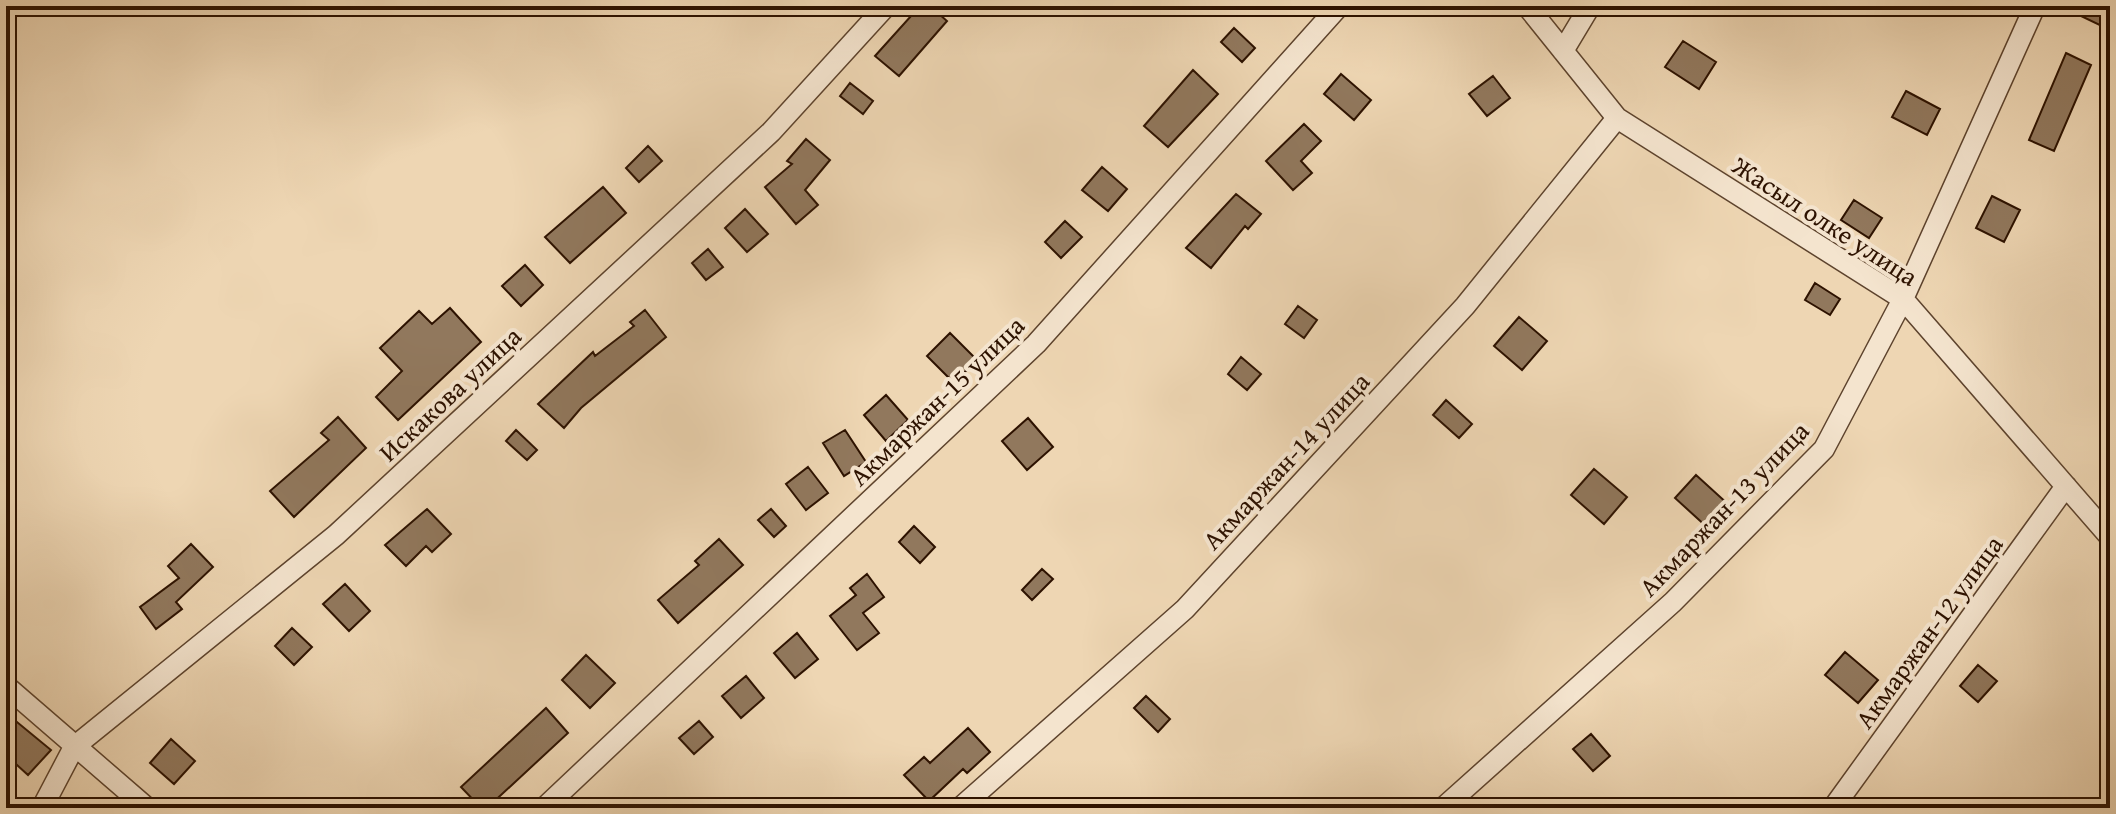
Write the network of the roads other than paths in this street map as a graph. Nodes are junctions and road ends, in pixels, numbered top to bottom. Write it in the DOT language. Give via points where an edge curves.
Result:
graph roads {
  1 [pos="1339,6"];
  2 [pos="1527,6"];
  3 [pos="1590,6"];
  4 [pos="2035,6"];
  5 [pos="880,8"];
  6 [pos="1563,51"];
  7 [pos="1617,118"];
  8 [pos="1903,299"];
  9 [pos="2066,486"];
  10 [pos="2110,537"];
  11 [pos="6,686"];
  12 [pos="74,747"];
  13 [pos="42,808"];
  14 [pos="147,808"];
  15 [pos="544,808"];
  16 [pos="960,808"];
  17 [pos="1443,808"];
  18 [pos="1833,808"];
  1 -- 15 [label="street, Акмаржан-15 улица" via="1036,344"];
  2 -- 6 [label="street, Жасыл олке улица"];
  3 -- 6 [label="street"];
  4 -- 8 [label="street, Акмаржан-13 улица"];
  5 -- 12 [label="street, Искакова улица" via="771,132 336,535"];
  6 -- 7 [label="street, Жасыл олке улица"];
  7 -- 8 [label="street, Жасыл олке улица"];
  7 -- 16 [label="street, Акмаржан-14 улица" via="1465,306 1185,609"];
  8 -- 9 [label="street, Жасыл олке улица"];
  8 -- 17 [label="street, Акмаржан-13 улица" via="1824,449 1673,602"];
  9 -- 10 [label="street, Жасыл олке улица"];
  9 -- 18 [label="street, Акмаржан-12 улица"];
  11 -- 12 [label="street"];
  12 -- 13 [label="street, Искакова улица"];
  12 -- 14 [label="street"];
}
